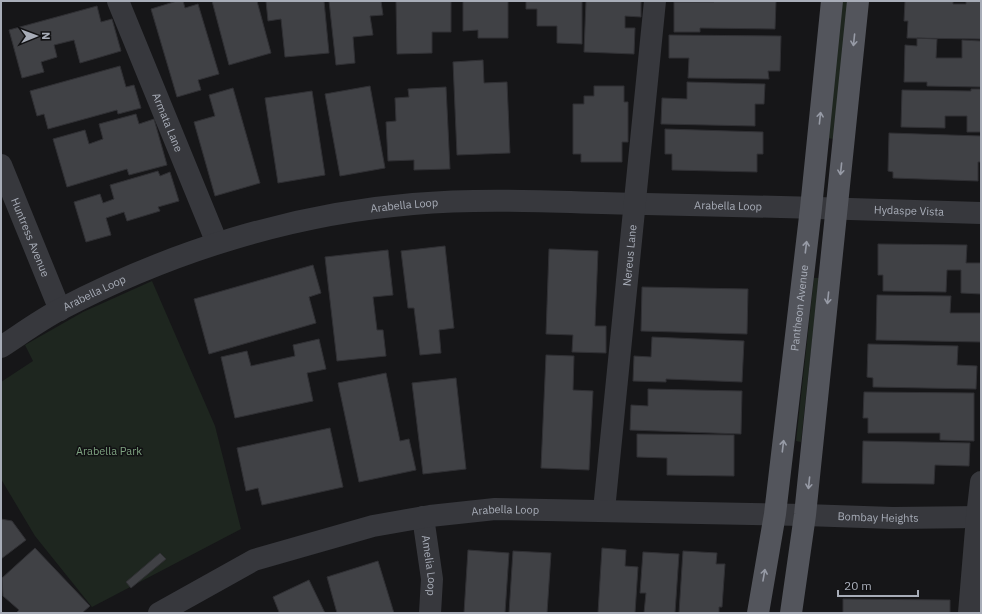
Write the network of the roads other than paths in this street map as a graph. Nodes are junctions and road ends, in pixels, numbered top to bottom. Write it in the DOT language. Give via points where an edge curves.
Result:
graph roads {
  1 [pos="118,1"];
  2 [pos="655,1"];
  3 [pos="832,1"];
  4 [pos="858,1"];
  5 [pos="1,165"];
  6 [pos="635,204"];
  7 [pos="811,208"];
  8 [pos="837,208"];
  9 [pos="981,213"];
  10 [pos="217,243"];
  11 [pos="60,310"];
  12 [pos="1,347"];
  13 [pos="981,482"];
  14 [pos="604,510"];
  15 [pos="775,514"];
  16 [pos="805,515"];
  17 [pos="423,517"];
  18 [pos="979,517"];
  19 [pos="159,613"];
  20 [pos="430,613"];
  21 [pos="758,613"];
  22 [pos="792,613"];
  23 [pos="969,613"];
  1 -- 10 [label="street, Armata Lane"];
  2 -- 6 [label="street, Nereus Lane"];
  7 -- 3 [label="main road, Pantheon Avenue, one-way"];
  4 -- 8 [label="main road, one-way"];
  5 -- 11 [label="street, Huntress Avenue"];
  6 -- 7 [label="street, Arabella Loop"];
  6 -- 10 [label="street, Arabella Loop" via="497,200 413,204 327,215"];
  6 -- 14 [label="street, Nereus Lane"];
  7 -- 8 [label="street, Arabella Loop"];
  15 -- 7 [label="main road, Pantheon Avenue, one-way"];
  8 -- 9 [label="street, Hydaspe Vista"];
  8 -- 16 [label="main road, one-way"];
  10 -- 11 [label="street, Arabella Loop" via="140,272"];
  11 -- 12 [label="street, Arabella Loop"];
  13 -- 18 [label="street"];
  14 -- 15 [label="street, Arabella Loop"];
  14 -- 17 [label="street, Arabella Loop" via="495,509"];
  15 -- 16 [label="street, Bombay Heights"];
  21 -- 15 [label="main road, Pantheon Avenue, one-way"];
  16 -- 18 [label="street, Bombay Heights"];
  16 -- 22 [label="main road"];
  17 -- 19 [label="street, Arabella Loop" via="373,526 254,560"];
  17 -- 20 [label="street, Amelia Loop" via="432,579"];
  18 -- 23 [label="street"];
}
